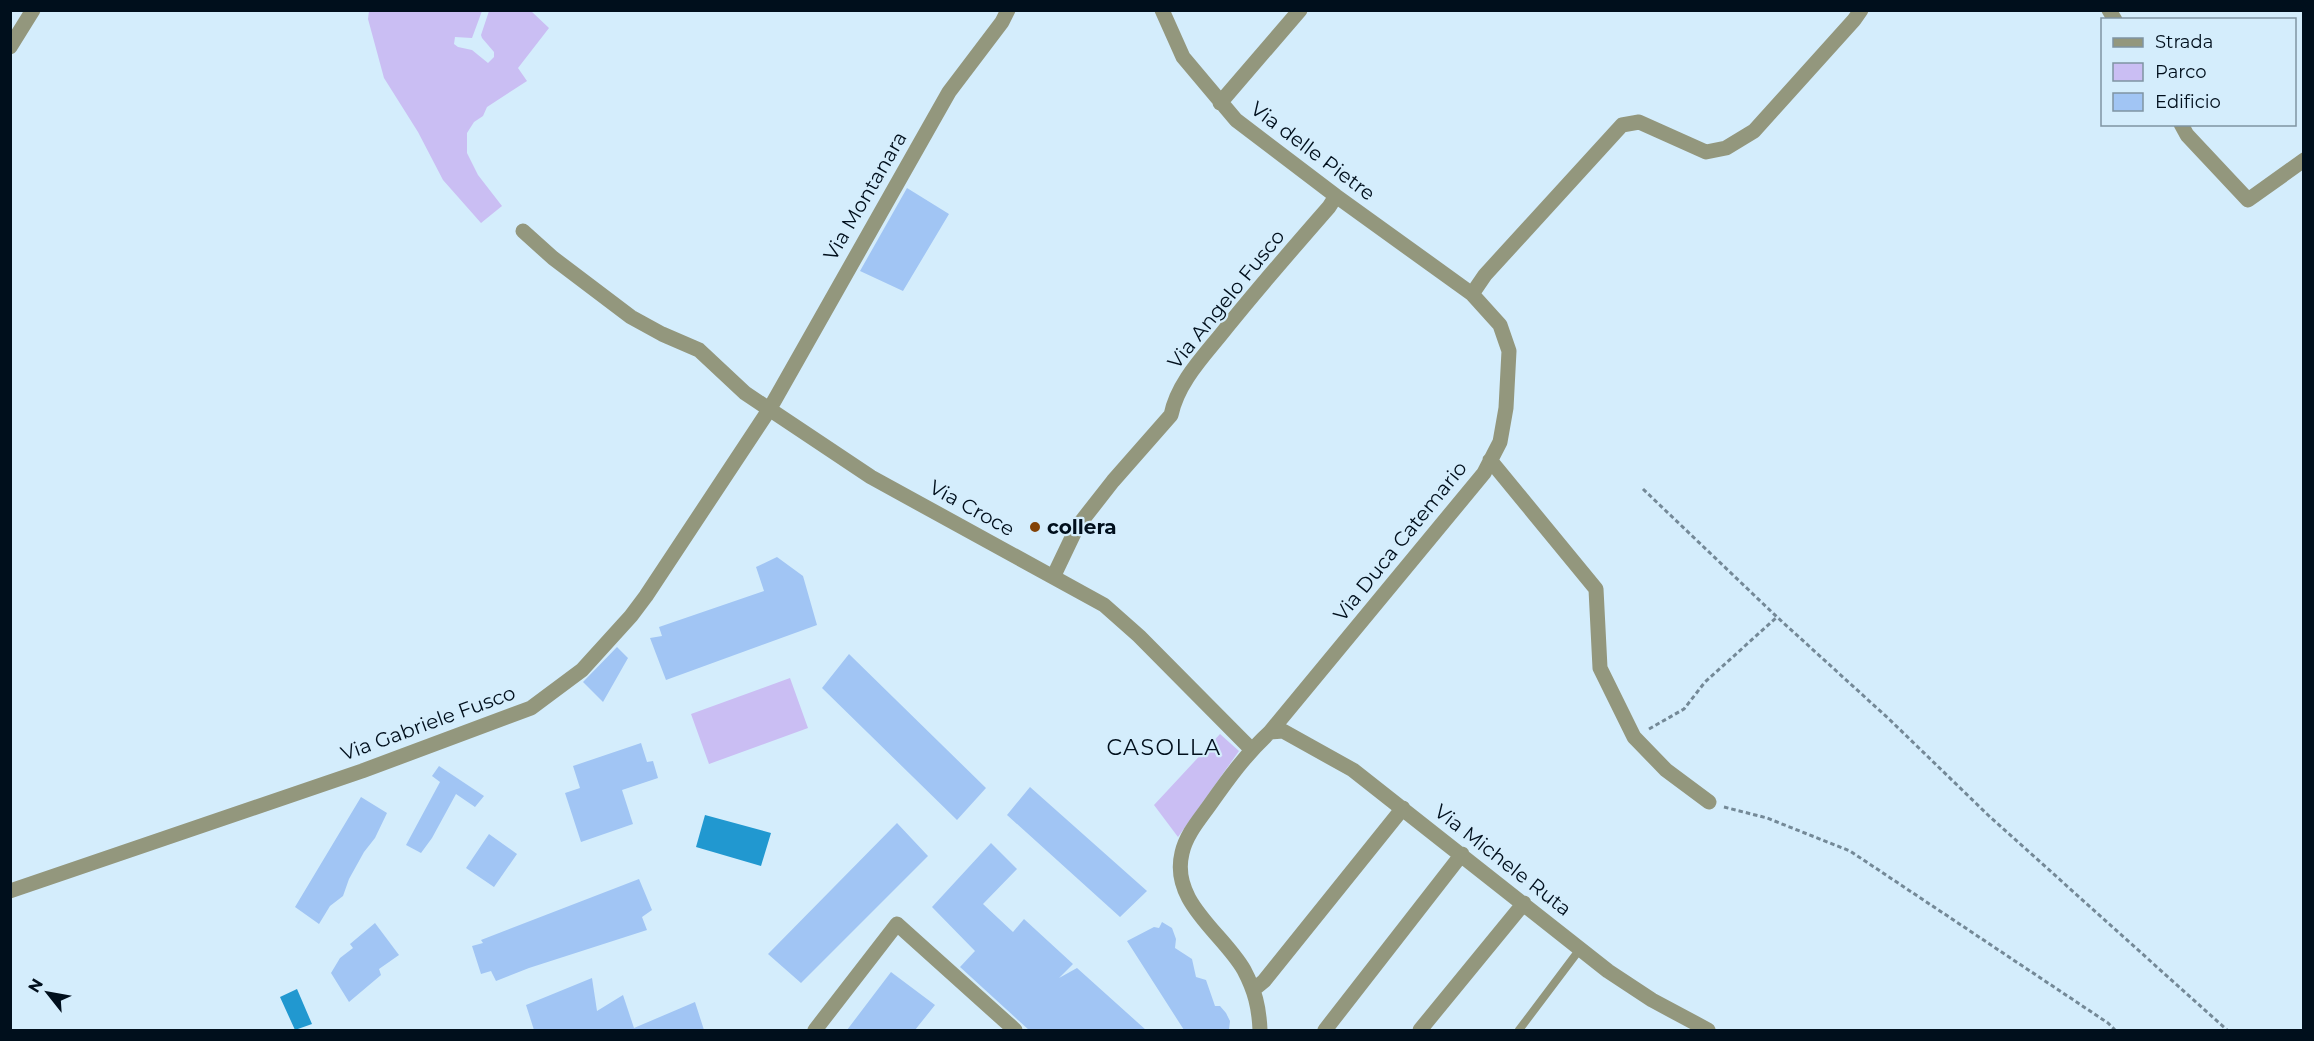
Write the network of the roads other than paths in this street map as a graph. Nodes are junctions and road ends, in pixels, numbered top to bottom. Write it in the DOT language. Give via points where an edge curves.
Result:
graph roads {
  1 [pos="33,10"];
  2 [pos="1008,10"];
  3 [pos="1162,10"];
  4 [pos="1300,10"];
  5 [pos="1861,10"];
  6 [pos="10,47"];
  7 [pos="1220,103"];
  8 [pos="2182,126"];
  9 [pos="2304,160"];
  10 [pos="1336,196"];
  11 [pos="523,231"];
  12 [pos="1472,294"];
  13 [pos="769,410"];
  14 [pos="1490,460"];
  15 [pos="1055,577"];
  16 [pos="1270,732"];
  17 [pos="1251,749"];
  18 [pos="1709,802"];
  19 [pos="1403,808"];
  20 [pos="1462,854"];
  21 [pos="11,891"];
  22 [pos="1524,903"];
  23 [pos="1580,949"];
  24 [pos="1253,990"];
  25 [pos="815,1030"];
  26 [pos="1015,1030"];
  27 [pos="1260,1030"];
  28 [pos="1325,1030"];
  29 [pos="1420,1030"];
  30 [pos="1519,1030"];
  31 [pos="1708,1030"];
  1 -- 6 [label="street"];
  2 -- 13 [label="street, Via Montanara" via="949,92"];
  3 -- 7 [label="street, Via delle Pietre" via="1183,57"];
  4 -- 7 [label="street"];
  5 -- 12 [label="street" via="1754,131 1726,148 1706,152 1639,122 1622,125"];
  7 -- 10 [label="street, Via delle Pietre" via="1236,120"];
  8 -- 9 [label="street" via="2248,200"];
  10 -- 12 [label="street, Via delle Pietre"];
  10 -- 15 [label="street, Via Angelo Fusco" via="1192,371 1174,401 1171,415 1077,527"];
  11 -- 13 [label="street, Via Croce" via="631,317 699,350"];
  12 -- 14 [label="street, Via Duca Catemario" via="1500,325 1509,351 1506,408 1500,442"];
  13 -- 15 [label="street, Via Croce" via="871,477"];
  13 -- 21 [label="street, Via Gabriele Fusco" via="631,616 582,670 531,708 362,771"];
  14 -- 16 [label="street, Via Duca Catemario" via="1484,473"];
  14 -- 18 [label="street" via="1596,589 1600,668 1634,737 1666,770"];
  15 -- 17 [label="street, Via Croce" via="1104,605"];
  16 -- 17 [label="street, Via Duca Catemario"];
  16 -- 19 [label="street, Via Michele Ruta" via="1283,730 1353,770"];
  17 -- 24 [label="street, Via Duca Catemario" via="1190,835 1182,853 1181,872 1186,894 1243,969"];
  19 -- 20 [label="street, Via Michele Ruta"];
  19 -- 24 [label="street"];
  20 -- 22 [label="street, Via Michele Ruta"];
  20 -- 28 [label="street"];
  22 -- 23 [label="street, Via Michele Ruta"];
  22 -- 29 [label="street"];
  23 -- 30 [label="lane"];
  23 -- 31 [label="street, Via Michele Ruta" via="1652,1000"];
  24 -- 27 [label="street, Via Duca Catemario" via="1259,1005"];
  25 -- 26 [label="street" via="897,924"];
}
